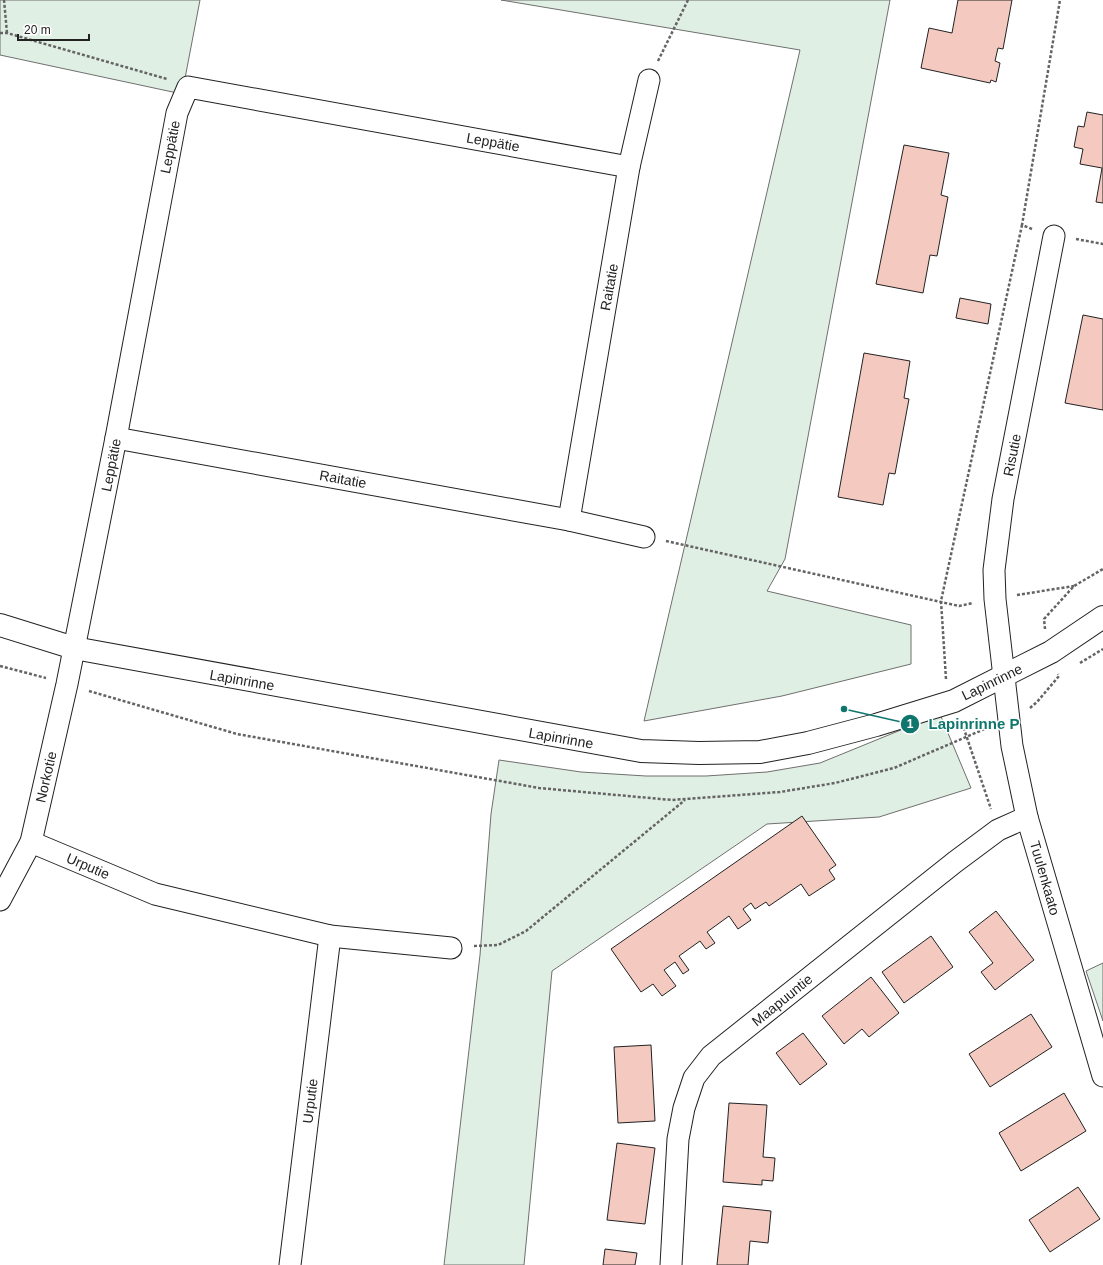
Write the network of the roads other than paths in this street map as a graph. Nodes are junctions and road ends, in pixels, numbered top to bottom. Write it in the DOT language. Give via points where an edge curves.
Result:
graph roads {
  1 [pos="649,80"];
  2 [pos="629,167"];
  3 [pos="1054,236"];
  4 [pos="116,438"];
  5 [pos="569,520"];
  6 [pos="644,537"];
  7 [pos="1103,617"];
  8 [pos="0,625"];
  9 [pos="74,648"];
  10 [pos="1004,676"];
  11 [pos="1028,817"];
  12 [pos="31,842"];
  13 [pos="0,900"];
  14 [pos="330,936"];
  15 [pos="451,948"];
  16 [pos="1103,1076"];
  17 [pos="290,1265"];
  18 [pos="671,1265"];
  1 -- 2 [label="street, Raitatie"];
  2 -- 4 [label="street, Leppätie" via="188,87 177,113"];
  2 -- 5 [label="street, Raitatie"];
  3 -- 10 [label="street, Risutie" via="1003,499 994,570"];
  4 -- 5 [label="street, Raitatie"];
  4 -- 9 [label="street, Leppätie"];
  5 -- 6 [label="street, Raitatie"];
  7 -- 10 [label="street, Lapinrinne" via="1051,652"];
  8 -- 9 [label="street, Lapinrinne"];
  9 -- 10 [label="street, Lapinrinne" via="588,743 641,751 677,753 760,752 808,743 954,700"];
  9 -- 12 [label="street, Norkotie"];
  10 -- 11 [label="street, Tuulenkaato" via="1012,746"];
  11 -- 16 [label="street, Tuulenkaato"];
  11 -- 18 [label="street, Maapuuntie" via="998,830 955,862 711,1056 694,1078 684,1108 678,1139"];
  12 -- 13 [label="street, Norkotie"];
  12 -- 14 [label="street, Urputie" via="154,894"];
  14 -- 15 [label="street, Urputie"];
  14 -- 17 [label="street, Urputie"];
}
